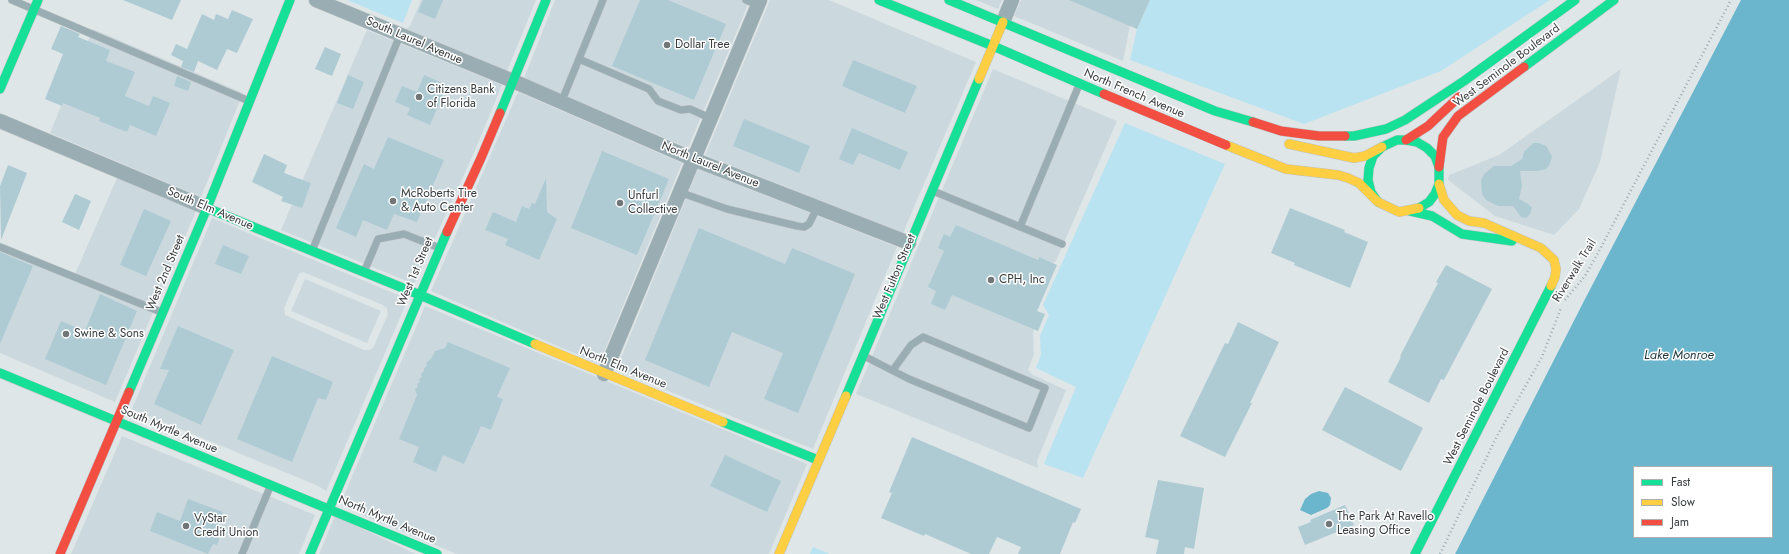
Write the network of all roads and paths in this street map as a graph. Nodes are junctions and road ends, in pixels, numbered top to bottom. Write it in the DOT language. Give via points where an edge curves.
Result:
graph roads {
  1 [pos="12,0"];
  2 [pos="38,0"];
  3 [pos="290,0"];
  4 [pos="316,0"];
  5 [pos="546,0"];
  6 [pos="603,0"];
  7 [pos="879,0"];
  8 [pos="949,0"];
  9 [pos="1012,0"];
  10 [pos="1575,0"];
  11 [pos="1584,0"];
  12 [pos="1614,0"];
  13 [pos="1730,0"];
  14 [pos="755,2"];
  15 [pos="34,9"];
  16 [pos="1003,22"];
  17 [pos="400,35"];
  18 [pos="993,46"];
  19 [pos="579,59"];
  20 [pos="513,81"];
  21 [pos="1080,84"];
  22 [pos="0,89"];
  23 [pos="249,101"];
  24 [pos="561,103"];
  25 [pos="1215,111"];
  26 [pos="710,118"];
  27 [pos="0,120"];
  28 [pos="1386,129"];
  29 [pos="1406,140"];
  30 [pos="1382,147"];
  31 [pos="693,159"];
  32 [pos="1439,167"];
  33 [pos="1439,184"];
  34 [pos="931,190"];
  35 [pos="679,192"];
  36 [pos="1378,202"];
  37 [pos="207,208"];
  38 [pos="817,208"];
  39 [pos="1410,211"];
  40 [pos="1020,227"];
  41 [pos="909,243"];
  42 [pos="1529,243"];
  43 [pos="1062,244"];
  44 [pos="0,247"];
  45 [pos="439,248"];
  46 [pos="312,251"];
  47 [pos="1556,269"];
  48 [pos="364,272"];
  49 [pos="420,295"];
  50 [pos="163,312"];
  51 [pos="862,355"];
  52 [pos="893,370"];
  53 [pos="0,372"];
  54 [pos="604,374"];
  55 [pos="116,421"];
  56 [pos="818,460"];
  57 [pos="271,485"];
  58 [pos="328,508"];
  59 [pos="60,554"];
  60 [pos="242,554"];
  61 [pos="310,554"];
  62 [pos="437,554"];
  63 [pos="779,554"];
  64 [pos="1415,554"];
  65 [pos="1440,554"];
  1 -- 15 [label="lane"];
  2 -- 15 [label="main road"];
  3 -- 23 [label="main road, West 2nd Street"];
  4 -- 17 [label="street, South Laurel Avenue"];
  5 -- 20 [label="main road, West 1st Street"];
  6 -- 19 [label="lane"];
  7 -- 18 [label="main road, North French Avenue"];
  8 -- 16 [label="main road, North French Avenue"];
  9 -- 16 [label="street, West Fulton Street"];
  10 -- 28 [label="main road, West Seminole Boulevard" via="1426,107"];
  11 -- 29 [label="main road, West Seminole Boulevard" via="1575,11 1464,92 1428,126"];
  12 -- 32 [label="main road, West Seminole Boulevard" via="1458,116 1443,136"];
  13 -- 65 [label="path, Riverwalk Trail" via="1595,259 1564,302 1542,357 1496,438"];
  14 -- 26 [label="street"];
  15 -- 22 [label="main road"];
  15 -- 23 [label="lane"];
  16 -- 18 [label="main road, West Fulton Street"];
  16 -- 25 [label="main road, North French Avenue"];
  17 -- 20 [label="street, South Laurel Avenue"];
  17 -- 46 [label="lane"];
  18 -- 21 [label="main road, North French Avenue"];
  18 -- 34 [label="main road, West Fulton Street"];
  19 -- 24 [label="lane"];
  19 -- 26 [label="lane" via="649,89 658,101 680,110 690,109"];
  20 -- 24 [label="street, North Laurel Avenue"];
  20 -- 45 [label="main road, West 1st Street"];
  21 -- 36 [label="main road, North French Avenue" via="1286,169 1338,174 1359,183"];
  21 -- 40 [label="lane"];
  23 -- 37 [label="main road, West 2nd Street"];
  24 -- 31 [label="street, North Laurel Avenue"];
  25 -- 28 [label="main road, North French Avenue" via="1281,131 1319,136 1354,136"];
  25 -- 30 [label="main road, North French Avenue" via="1255,132 1321,152 1354,158 1365,156"];
  26 -- 31 [label="street"];
  27 -- 37 [label="street, South Elm Avenue"];
  29 -- 30 [label="main road, North French Avenue" via="1397,140"];
  29 -- 32 [label="main road" via="1417,142 1427,148 1435,156"];
  30 -- 36 [label="main road" via="1373,156 1368,180 1371,192"];
  31 -- 35 [label="street"];
  31 -- 38 [label="street, North Laurel Avenue"];
  32 -- 33 [label="main road, North French Avenue"];
  33 -- 39 [label="main road, North French Avenue" via="1429,202"];
  33 -- 42 [label="main road, North French Avenue" via="1444,200 1457,215 1469,221 1484,223"];
  34 -- 40 [label="lane"];
  34 -- 41 [label="main road, West Fulton Street"];
  35 -- 38 [label="lane" via="727,209 804,227 810,224"];
  35 -- 54 [label="street"];
  36 -- 39 [label="main road, North French Avenue" via="1399,212"];
  37 -- 46 [label="main road, South Elm Avenue"];
  37 -- 50 [label="main road, West 2nd Street"];
  38 -- 41 [label="street, North Laurel Avenue"];
  39 -- 42 [label="main road, North French Avenue" via="1432,216 1462,234"];
  40 -- 43 [label="lane"];
  41 -- 51 [label="main road, West Fulton Street"];
  42 -- 47 [label="main road, North French Avenue" via="1548,253 1554,260"];
  44 -- 50 [label="lane"];
  45 -- 48 [label="lane" via="404,234 378,239"];
  45 -- 49 [label="main road, West 1st Street"];
  46 -- 48 [label="main road, South Elm Avenue"];
  47 -- 64 [label="main road, West Seminole Boulevard" via="1547,295"];
  48 -- 49 [label="main road, South Elm Avenue"];
  49 -- 54 [label="main road, North Elm Avenue"];
  49 -- 58 [label="main road, West 1st Street"];
  50 -- 55 [label="main road, West 2nd Street"];
  51 -- 52 [label="lane"];
  51 -- 56 [label="main road, West Fulton Street"];
  52 -- 52 [label="lane" via="909,379 1029,428 1045,388 923,337 911,345"];
  53 -- 55 [label="main road, South Myrtle Avenue"];
  54 -- 56 [label="main road, North Elm Avenue"];
  55 -- 57 [label="main road, South Myrtle Avenue"];
  55 -- 59 [label="main road, West 2nd Street"];
  56 -- 63 [label="main road, West Fulton Street"];
  57 -- 58 [label="main road, South Myrtle Avenue"];
  57 -- 60 [label="lane"];
  58 -- 61 [label="main road, West 1st Street"];
  58 -- 62 [label="main road, North Myrtle Avenue"];
}
